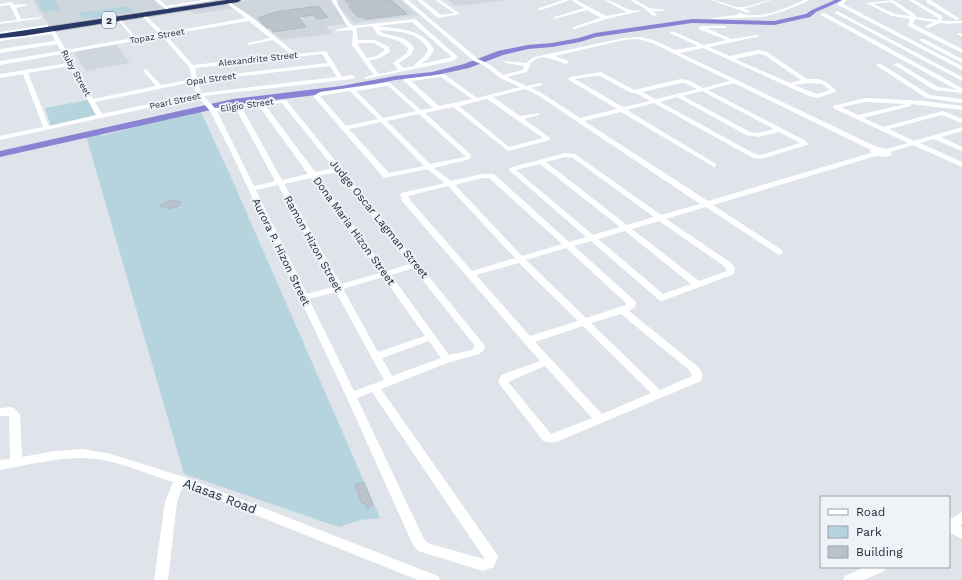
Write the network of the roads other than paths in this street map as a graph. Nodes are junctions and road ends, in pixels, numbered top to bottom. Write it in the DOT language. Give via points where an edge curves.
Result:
graph roads {
  1 [pos="158,0"];
  2 [pos="164,0"];
  3 [pos="212,0"];
  4 [pos="238,0"];
  5 [pos="334,0"];
  6 [pos="405,0"];
  7 [pos="419,0"];
  8 [pos="438,0"];
  9 [pos="568,0"];
  10 [pos="573,0"];
  11 [pos="606,0"];
  12 [pos="632,0"];
  13 [pos="714,0"];
  14 [pos="730,0"];
  15 [pos="770,0"];
  16 [pos="808,0"];
  17 [pos="845,0"];
  18 [pos="911,0"];
  19 [pos="891,1"];
  20 [pos="928,1"];
  21 [pos="228,2"];
  22 [pos="720,2"];
  23 [pos="0,5"];
  24 [pos="26,5"];
  25 [pos="203,6"];
  26 [pos="13,7"];
  27 [pos="902,7"];
  28 [pos="589,8"];
  29 [pos="167,9"];
  30 [pos="540,9"];
  31 [pos="649,9"];
  32 [pos="879,9"];
  33 [pos="451,10"];
  34 [pos="663,10"];
  35 [pos="853,10"];
  36 [pos="639,11"];
  37 [pos="434,12"];
  38 [pos="630,12"];
  39 [pos="740,12"];
  40 [pos="837,12"];
  41 [pos="655,15"];
  42 [pos="144,16"];
  43 [pos="760,16"];
  44 [pos="747,17"];
  45 [pos="914,17"];
  46 [pos="41,18"];
  47 [pos="556,18"];
  48 [pos="605,18"];
  49 [pos="714,18"];
  50 [pos="250,19"];
  51 [pos="940,19"];
  52 [pos="120,20"];
  53 [pos="960,20"];
  54 [pos="20,21"];
  55 [pos="948,22"];
  56 [pos="0,23"];
  57 [pos="375,26"];
  58 [pos="954,26"];
  59 [pos="928,27"];
  60 [pos="354,28"];
  61 [pos="575,28"];
  62 [pos="33,30"];
  63 [pos="50,30"];
  64 [pos="337,30"];
  65 [pos="672,32"];
  66 [pos="711,32"];
  67 [pos="0,33"];
  68 [pos="163,34"];
  69 [pos="899,35"];
  70 [pos="0,36"];
  71 [pos="134,36"];
  72 [pos="756,36"];
  73 [pos="882,36"];
  74 [pos="865,37"];
  75 [pos="16,38"];
  76 [pos="275,38"];
  77 [pos="0,40"];
  78 [pos="436,40"];
  79 [pos="922,40"];
  80 [pos="928,40"];
  81 [pos="732,41"];
  82 [pos="915,41"];
  83 [pos="58,42"];
  84 [pos="355,42"];
  85 [pos="427,42"];
  86 [pos="250,44"];
  87 [pos="704,47"];
  88 [pos="0,51"];
  89 [pos="962,51"];
  90 [pos="64,52"];
  91 [pos="676,52"];
  92 [pos="295,55"];
  93 [pos="549,55"];
  94 [pos="730,58"];
  95 [pos="366,60"];
  96 [pos="962,60"];
  97 [pos="507,62"];
  98 [pos="566,62"];
  99 [pos="0,63"];
  100 [pos="912,63"];
  101 [pos="71,64"];
  102 [pos="331,64"];
  103 [pos="896,64"];
  104 [pos="528,65"];
  105 [pos="192,67"];
  106 [pos="413,67"];
  107 [pos="962,68"];
  108 [pos="401,70"];
  109 [pos="146,71"];
  110 [pos="25,72"];
  111 [pos="377,75"];
  112 [pos="500,75"];
  113 [pos="0,76"];
  114 [pos="352,77"];
  115 [pos="340,78"];
  116 [pos="367,78"];
  117 [pos="962,78"];
  118 [pos="196,80"];
  119 [pos="736,81"];
  120 [pos="806,81"];
  121 [pos="540,84"];
  122 [pos="789,85"];
  123 [pos="160,88"];
  124 [pos="528,88"];
  125 [pos="702,89"];
  126 [pos="352,90"];
  127 [pos="637,91"];
  128 [pos="962,91"];
  129 [pos="200,95"];
  130 [pos="677,95"];
  131 [pos="489,97"];
  132 [pos="477,100"];
  133 [pos="962,100"];
  134 [pos="91,101"];
  135 [pos="281,101"];
  136 [pos="654,101"];
  137 [pos="916,103"];
  138 [pos="261,104"];
  139 [pos="454,106"];
  140 [pos="940,106"];
  141 [pos="210,107"];
  142 [pos="238,107"];
  143 [pos="962,108"];
  144 [pos="438,109"];
  145 [pos="620,110"];
  146 [pos="420,113"];
  147 [pos="943,113"];
  148 [pos="537,114"];
  149 [pos="100,117"];
  150 [pos="520,118"];
  151 [pos="858,118"];
  152 [pos="580,120"];
  153 [pos="382,121"];
  154 [pos="962,121"];
  155 [pos="47,128"];
  156 [pos="344,128"];
  157 [pos="882,129"];
  158 [pos="962,129"];
  159 [pos="779,130"];
  160 [pos="954,131"];
  161 [pos="962,135"];
  162 [pos="935,137"];
  163 [pos="0,138"];
  164 [pos="914,143"];
  165 [pos="962,149"];
  166 [pos="876,152"];
  167 [pos="468,158"];
  168 [pos="476,158"];
  169 [pos="542,161"];
  170 [pos="714,165"];
  171 [pos="962,165"];
  172 [pos="430,167"];
  173 [pos="339,169"];
  174 [pos="313,175"];
  175 [pos="280,183"];
  176 [pos="448,184"];
  177 [pos="251,189"];
  178 [pos="707,204"];
  179 [pos="660,218"];
  180 [pos="627,228"];
  181 [pos="592,238"];
  182 [pos="568,245"];
  183 [pos="779,252"];
  184 [pos="521,260"];
  185 [pos="416,266"];
  186 [pos="385,274"];
  187 [pos="471,274"];
  188 [pos="698,285"];
  189 [pos="336,288"];
  190 [pos="304,298"];
  191 [pos="622,310"];
  192 [pos="584,321"];
  193 [pos="432,337"];
  194 [pos="529,340"];
  195 [pos="376,356"];
  196 [pos="447,359"];
  197 [pos="547,362"];
  198 [pos="389,380"];
  199 [pos="374,386"];
  200 [pos="658,394"];
  201 [pos="351,396"];
  202 [pos="0,412"];
  203 [pos="600,419"];
  204 [pos="16,462"];
  205 [pos="0,465"];
  206 [pos="180,480"];
  207 [pos="962,517"];
  208 [pos="950,526"];
  209 [pos="962,534"];
  210 [pos="877,568"];
  211 [pos="161,580"];
  212 [pos="433,580"];
  213 [pos="850,580"];
  1 -- 2 [label="street"];
  1 -- 29 [label="street"];
  3 -- 29 [label="street"];
  4 -- 21 [label="highway, 2"];
  5 -- 60 [label="street" via="348,24"];
  6 -- 112 [label="street" via="487,70"];
  7 -- 37 [label="street"];
  8 -- 33 [label="street"];
  9 -- 30 [label="street"];
  10 -- 28 [label="street"];
  11 -- 38 [label="street"];
  12 -- 31 [label="street"];
  13 -- 22 [label="street"];
  14 -- 22 [label="street"];
  15 -- 39 [label="street"];
  16 -- 43 [label="street" via="785,10"];
  17 -- 35 [label="street" via="840,4"];
  17 -- 79 [label="street"];
  18 -- 51 [label="street"];
  19 -- 27 [label="street"];
  19 -- 32 [label="street" via="868,3"];
  20 -- 53 [label="street"];
  21 -- 25 [label="highway, 2"];
  21 -- 50 [label="street"];
  22 -- 39 [label="street"];
  23 -- 26 [label="street" via="11,3"];
  24 -- 26 [label="street"];
  25 -- 29 [label="highway, 2"];
  25 -- 42 [label="highway, 2"];
  26 -- 54 [label="street"];
  27 -- 32 [label="street"];
  27 -- 45 [label="street"];
  28 -- 47 [label="street"];
  28 -- 48 [label="street"];
  29 -- 62 [label="highway, 2"];
  31 -- 34 [label="street"];
  31 -- 41 [label="street"];
  32 -- 45 [label="street" via="894,15"];
  33 -- 37 [label="street"];
  33 -- 37 [label="street" via="458,14 441,17"];
  35 -- 40 [label="street"];
  35 -- 69 [label="street"];
  36 -- 38 [label="street"];
  38 -- 48 [label="street"];
  39 -- 43 [label="street"];
  39 -- 44 [label="street"];
  40 -- 73 [label="street"];
  40 -- 74 [label="street" via="823,13"];
  42 -- 52 [label="highway, 2"];
  42 -- 68 [label="street"];
  43 -- 44 [label="street"];
  44 -- 49 [label="street"];
  45 -- 51 [label="street"];
  45 -- 89 [label="street" via="910,24 913,27"];
  46 -- 54 [label="street"];
  48 -- 61 [label="street"];
  50 -- 68 [label="street, Topaz Street"];
  50 -- 76 [label="street"];
  51 -- 53 [label="street"];
  51 -- 55 [label="street"];
  51 -- 59 [label="street"];
  52 -- 63 [label="highway, 2"];
  52 -- 71 [label="street"];
  53 -- 55 [label="street"];
  54 -- 56 [label="street"];
  55 -- 58 [label="street"];
  57 -- 60 [label="street"];
  57 -- 78 [label="street" via="413,20"];
  57 -- 85 [label="street" via="410,33"];
  57 -- 108 [label="street" via="380,34 398,38 411,48 409,54 396,63"];
  60 -- 64 [label="street"];
  60 -- 84 [label="street"];
  62 -- 63 [label="street"];
  62 -- 67 [label="street"];
  62 -- 75 [label="highway, 2"];
  63 -- 75 [label="highway, 2"];
  63 -- 83 [label="street, Ruby Street"];
  65 -- 87 [label="street"];
  66 -- 81 [label="street"];
  68 -- 90 [label="street, Topaz Street"];
  68 -- 105 [label="street"];
  69 -- 73 [label="street"];
  69 -- 107 [label="street"];
  70 -- 75 [label="highway, 2"];
  72 -- 81 [label="street"];
  73 -- 74 [label="street"];
  73 -- 117 [label="street"];
  74 -- 100 [label="street"];
  75 -- 77 [label="street"];
  76 -- 86 [label="street"];
  76 -- 92 [label="street"];
  78 -- 85 [label="street"];
  78 -- 106 [label="street" via="451,53 446,60"];
  79 -- 80 [label="street"];
  79 -- 82 [label="street"];
  79 -- 96 [label="street"];
  81 -- 87 [label="street"];
  83 -- 88 [label="street"];
  83 -- 90 [label="street, Ruby Street"];
  84 -- 95 [label="street"];
  84 -- 95 [label="street" via="375,42 387,48 383,55"];
  85 -- 106 [label="street" via="431,50 426,58"];
  87 -- 91 [label="street"];
  87 -- 94 [label="street"];
  90 -- 99 [label="street, Topaz Street"];
  90 -- 101 [label="street, Ruby Street"];
  91 -- 93 [label="street" via="648,40 630,38"];
  91 -- 119 [label="street"];
  92 -- 102 [label="street, Alexandrite Street" via="324,52"];
  92 -- 105 [label="street, Alexandrite Street"];
  93 -- 98 [label="street"];
  93 -- 104 [label="street" via="534,59"];
  94 -- 120 [label="street" via="765,52"];
  94 -- 122 [label="street"];
  95 -- 111 [label="street"];
  97 -- 104 [label="street"];
  100 -- 103 [label="street"];
  100 -- 128 [label="street"];
  101 -- 110 [label="street"];
  101 -- 134 [label="street, Ruby Street"];
  102 -- 115 [label="street"];
  102 -- 118 [label="street, Opal Street"];
  103 -- 128 [label="street" via="936,89"];
  103 -- 133 [label="street" via="879,64 928,97"];
  104 -- 112 [label="street" via="525,72"];
  105 -- 118 [label="street"];
  106 -- 108 [label="street"];
  108 -- 111 [label="street"];
  109 -- 123 [label="street"];
  110 -- 113 [label="street"];
  110 -- 155 [label="street"];
  111 -- 116 [label="street"];
  112 -- 124 [label="street"];
  114 -- 115 [label="street, Pearl Street"];
  115 -- 129 [label="street, Pearl Street"];
  118 -- 123 [label="street, Opal Street"];
  118 -- 129 [label="street"];
  119 -- 125 [label="street"];
  119 -- 166 [label="street"];
  120 -- 122 [label="street"];
  120 -- 122 [label="street" via="820,81 834,91 815,96"];
  121 -- 124 [label="street"];
  123 -- 134 [label="street, Opal Street"];
  124 -- 131 [label="street"];
  124 -- 152 [label="street"];
  125 -- 127 [label="street" via="682,80"];
  125 -- 130 [label="street"];
  125 -- 159 [label="street"];
  126 -- 146 [label="street" via="389,84"];
  126 -- 153 [label="street"];
  126 -- 156 [label="street" via="316,96"];
  127 -- 136 [label="street"];
  127 -- 145 [label="street" via="631,91 599,74 571,79"];
  129 -- 141 [label="street, Aurora P. Hizon Street"];
  129 -- 149 [label="street, Pearl Street"];
  130 -- 136 [label="street"];
  130 -- 159 [label="street" via="748,134 758,135"];
  131 -- 132 [label="street"];
  131 -- 150 [label="street"];
  132 -- 139 [label="street"];
  132 -- 144 [label="street" via="442,75 406,80"];
  134 -- 149 [label="street, Ruby Street"];
  135 -- 138 [label="street, Eligio Street"];
  135 -- 173 [label="street, Judge Oscar Lagman Street" via="284,101"];
  136 -- 145 [label="street"];
  136 -- 159 [label="street" via="753,156 761,157 805,146 802,141"];
  137 -- 140 [label="street"];
  137 -- 151 [label="street"];
  137 -- 151 [label="street" via="864,100 835,107"];
  138 -- 142 [label="street, Eligio Street"];
  138 -- 174 [label="street, Dona Maria Hizon Street"];
  139 -- 144 [label="street"];
  139 -- 150 [label="street" via="508,149 548,139"];
  140 -- 143 [label="street"];
  140 -- 147 [label="street"];
  141 -- 142 [label="street, Eligio Street"];
  141 -- 177 [label="street, Aurora P. Hizon Street"];
  142 -- 175 [label="street, Ramon Hizon Street"];
  144 -- 146 [label="street"];
  145 -- 152 [label="street"];
  145 -- 170 [label="street"];
  146 -- 153 [label="street"];
  146 -- 167 [label="street" via="468,155"];
  147 -- 154 [label="street"];
  147 -- 157 [label="street"];
  148 -- 150 [label="street"];
  149 -- 155 [label="street, Pearl Street"];
  151 -- 157 [label="street"];
  152 -- 178 [label="street"];
  153 -- 156 [label="street"];
  153 -- 172 [label="street"];
  155 -- 163 [label="street, Pearl Street"];
  156 -- 172 [label="street" via="387,176"];
  157 -- 164 [label="street"];
  158 -- 160 [label="street"];
  160 -- 161 [label="street"];
  160 -- 162 [label="street"];
  162 -- 164 [label="street"];
  162 -- 165 [label="street"];
  164 -- 166 [label="street" via="886,151 889,152 888,155"];
  164 -- 171 [label="street"];
  166 -- 178 [label="street"];
  167 -- 168 [label="street"];
  167 -- 172 [label="street"];
  169 -- 179 [label="street" via="565,155 575,156"];
  169 -- 180 [label="street"];
  169 -- 181 [label="street" via="511,169"];
  172 -- 176 [label="street"];
  173 -- 174 [label="street"];
  173 -- 185 [label="street, Judge Oscar Lagman Street"];
  174 -- 175 [label="street"];
  174 -- 186 [label="street, Dona Maria Hizon Street"];
  175 -- 177 [label="street"];
  175 -- 189 [label="street, Ramon Hizon Street"];
  176 -- 182 [label="street" via="491,176"];
  176 -- 184 [label="street"];
  176 -- 187 [label="street" via="406,194 404,197"];
  177 -- 190 [label="street, Aurora P. Hizon Street"];
  178 -- 179 [label="street"];
  178 -- 183 [label="street"];
  179 -- 180 [label="street"];
  179 -- 188 [label="street" via="731,268 729,274"];
  180 -- 181 [label="street"];
  180 -- 188 [label="street"];
  181 -- 182 [label="street"];
  181 -- 188 [label="street" via="662,298"];
  182 -- 184 [label="street"];
  182 -- 191 [label="street" via="629,299 630,307"];
  184 -- 187 [label="street"];
  184 -- 192 [label="street"];
  185 -- 186 [label="street"];
  185 -- 196 [label="street, Judge Oscar Lagman Street" via="480,346 479,349"];
  186 -- 189 [label="street"];
  186 -- 193 [label="street, Dona Maria Hizon Street"];
  187 -- 194 [label="street"];
  189 -- 190 [label="street"];
  189 -- 195 [label="street, Ramon Hizon Street"];
  190 -- 201 [label="street, Aurora P. Hizon Street"];
  191 -- 192 [label="street"];
  191 -- 200 [label="street" via="697,372 697,378"];
  192 -- 194 [label="street"];
  192 -- 200 [label="street"];
  193 -- 195 [label="street"];
  193 -- 196 [label="street, Dona Maria Hizon Street"];
  194 -- 197 [label="street"];
  195 -- 198 [label="street, Ramon Hizon Street"];
  196 -- 198 [label="street"];
  197 -- 203 [label="street"];
  197 -- 203 [label="street" via="505,378 503,382 547,438 552,439"];
  198 -- 199 [label="street"];
  199 -- 201 [label="street"];
  199 -- 201 [label="street, Aurora P. Hizon Street" via="491,557 489,563 483,565 423,547 418,541"];
  200 -- 203 [label="street"];
  202 -- 204 [label="street" via="10,411 14,415"];
  204 -- 205 [label="street, Alasas Road"];
  204 -- 206 [label="street, Alasas Road" via="83,453 111,458"];
  206 -- 211 [label="street" via="171,502"];
  206 -- 212 [label="street, Alasas Road"];
  207 -- 208 [label="street"];
  208 -- 209 [label="street"];
  210 -- 213 [label="street"];
}
